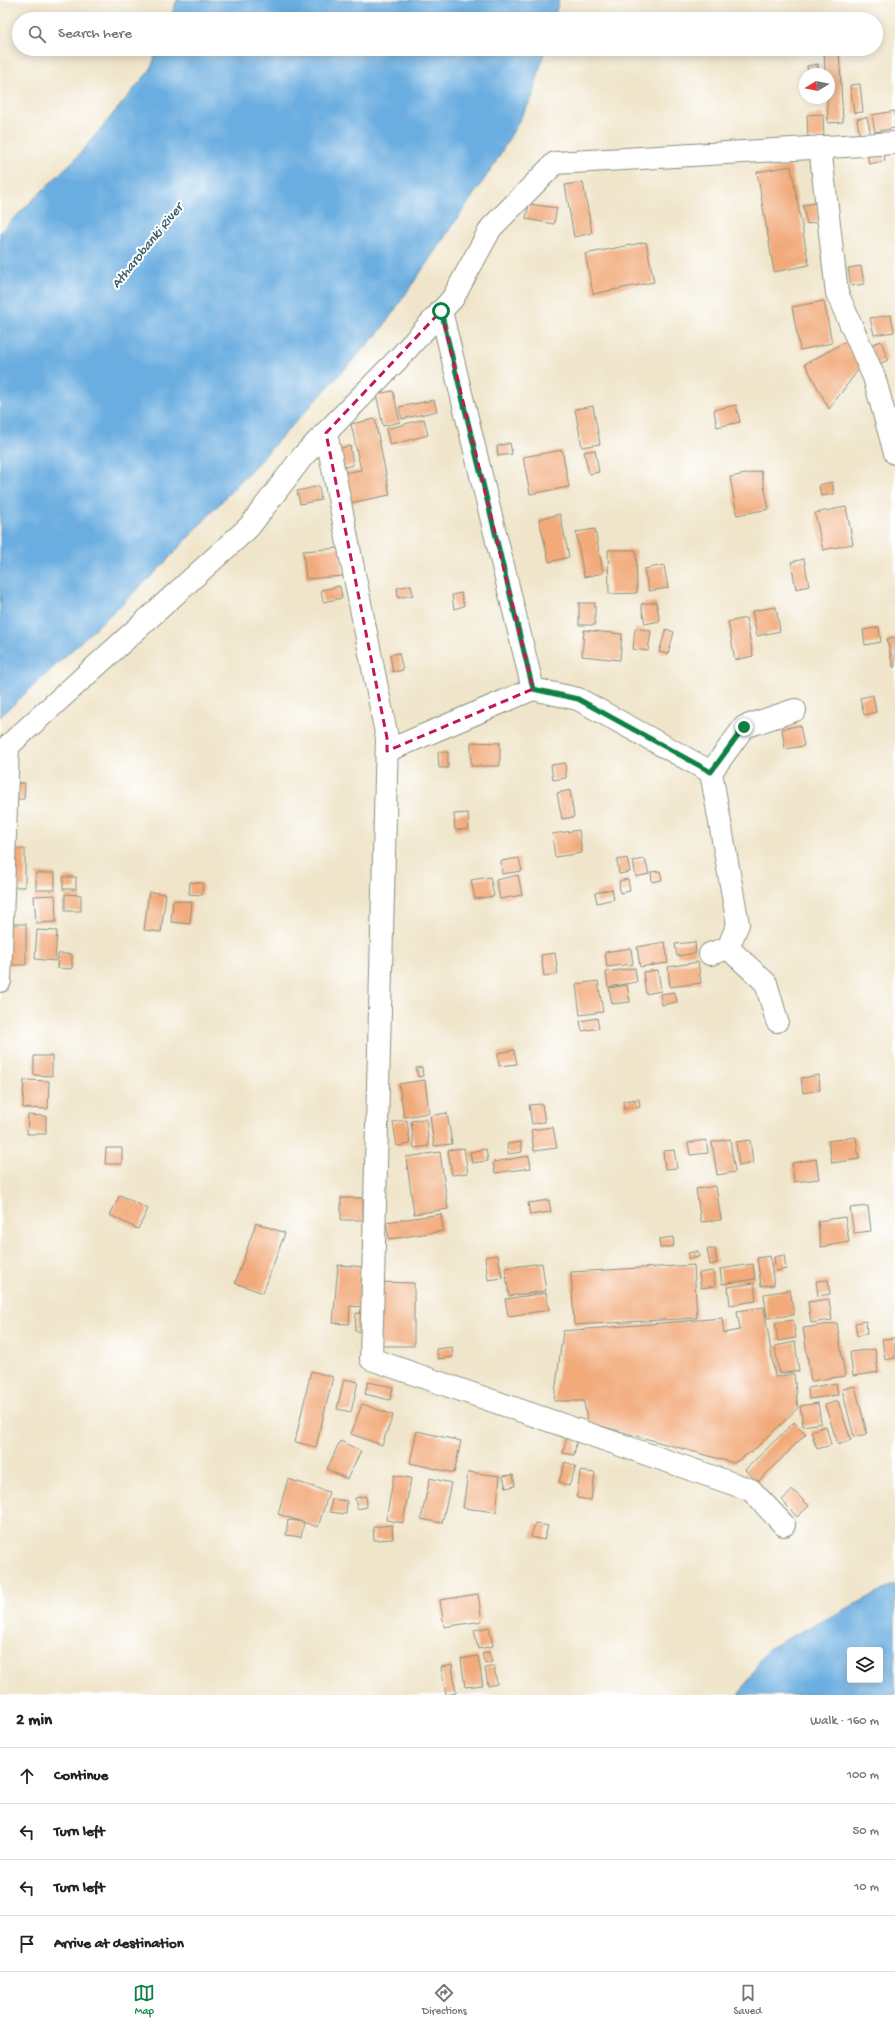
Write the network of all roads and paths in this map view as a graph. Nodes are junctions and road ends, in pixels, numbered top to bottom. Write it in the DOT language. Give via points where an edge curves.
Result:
graph roads {
  1 [pos="895,143"];
  2 [pos="820,147"];
  3 [pos="441,311"];
  4 [pos="326,433"];
  5 [pos="895,453"];
  6 [pos="533,689"];
  7 [pos="795,710"];
  8 [pos="387,751"];
  9 [pos="711,772"];
  10 [pos="0,981"];
  11 [pos="777,1021"];
  12 [pos="784,1525"];
  1 -- 2 [label="street"];
  2 -- 3 [label="street" via="555,163 491,228 453,298"];
  2 -- 5 [label="street" via="837,294 874,377"];
  3 -- 4 [label="street"];
  3 -- 6 [label="street"];
  4 -- 8 [label="street" via="387,738"];
  4 -- 10 [label="street" via="304,456 249,527 8,746"];
  6 -- 8 [label="street"];
  6 -- 9 [label="street" via="578,699"];
  7 -- 9 [label="street" via="744,727"];
  8 -- 12 [label="street" via="371,1359 751,1490"];
  9 -- 11 [label="street" via="738,924 719,951 766,983"];
}
